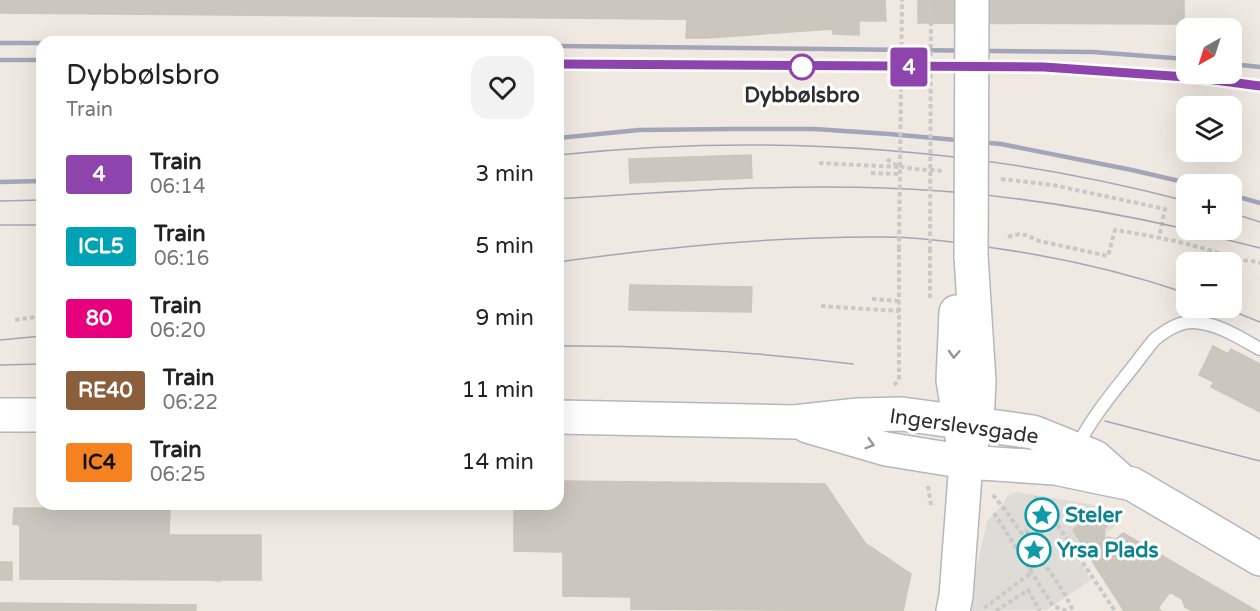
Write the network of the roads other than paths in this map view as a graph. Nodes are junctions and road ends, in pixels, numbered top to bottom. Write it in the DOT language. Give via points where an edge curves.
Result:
graph roads {
  1 [pos="972,0"];
  2 [pos="1260,349"];
  3 [pos="0,415"];
  4 [pos="36,415"];
  5 [pos="564,417"];
  6 [pos="794,422"];
  7 [pos="968,423"];
  8 [pos="1066,458"];
  9 [pos="966,462"];
  10 [pos="1260,559"];
  11 [pos="953,611"];
  1 -- 7 [label="street, bridge" via="971,256 979,381"];
  2 -- 8 [label="lane" via="1205,323 1172,327 1156,339 1115,389"];
  3 -- 4 [label="street"];
  5 -- 6 [label="street, Ingerslevsgade"];
  6 -- 7 [label="street, Ingerslevsgade" via="902,414"];
  6 -- 9 [label="street, Ingerslevsgade, one-way" via="886,449"];
  7 -- 8 [label="street, Ingerslevsgade" via="1033,432"];
  7 -- 9 [label="street"];
  8 -- 9 [label="street, Ingerslevsgade"];
  8 -- 10 [label="street, Ingerslevsgade" via="1095,457 1122,481 1160,499"];
  9 -- 11 [label="street"];
}
